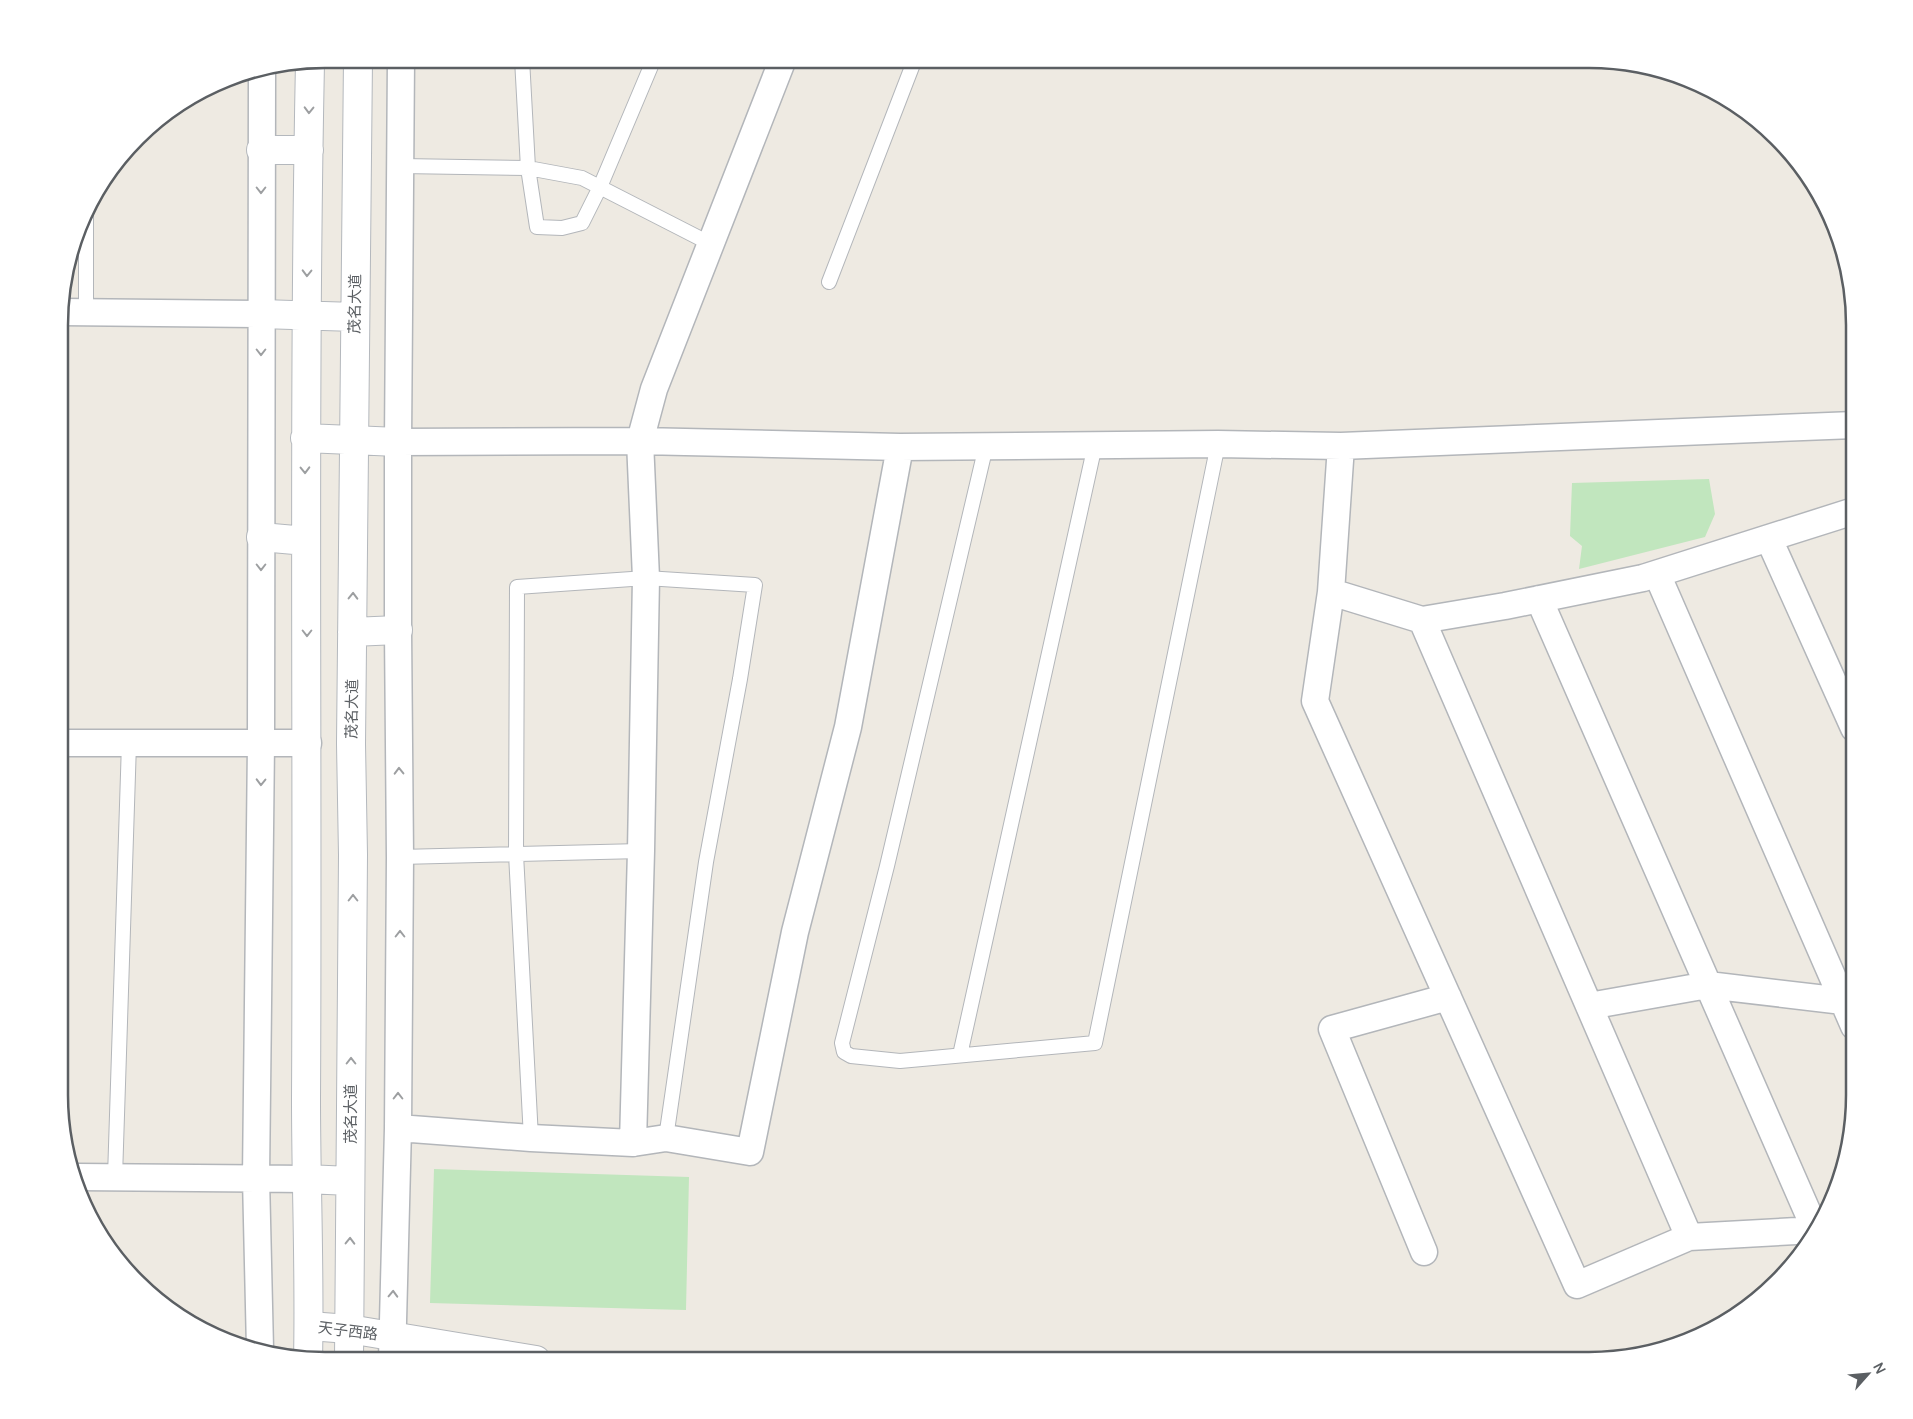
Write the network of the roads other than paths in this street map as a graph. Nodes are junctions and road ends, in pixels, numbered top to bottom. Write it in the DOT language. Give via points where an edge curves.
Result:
graph roads {
  1 [pos="310,68"];
  2 [pos="358,68"];
  3 [pos="402,68"];
  4 [pos="522,68"];
  5 [pos="650,68"];
  6 [pos="779,68"];
  7 [pos="911,68"];
  8 [pos="262,75"];
  9 [pos="261,150"];
  10 [pos="308,150"];
  11 [pos="401,166"];
  12 [pos="528,168"];
  13 [pos="600,187"];
  14 [pos="82,238"];
  15 [pos="711,244"];
  16 [pos="828,282"];
  17 [pos="74,312"];
  18 [pos="261,314"];
  19 [pos="306,315"];
  20 [pos="355,317"];
  21 [pos="1846,425"];
  22 [pos="305,438"];
  23 [pos="354,439"];
  24 [pos="640,441"];
  25 [pos="398,442"];
  26 [pos="1218,444"];
  27 [pos="986,446"];
  28 [pos="1095,446"];
  29 [pos="1341,446"];
  30 [pos="900,447"];
  31 [pos="1846,514"];
  32 [pos="261,537"];
  33 [pos="1769,539"];
  34 [pos="306,541"];
  35 [pos="1657,574"];
  36 [pos="646,578"];
  37 [pos="1331,592"];
  38 [pos="1539,599"];
  39 [pos="1422,620"];
  40 [pos="398,630"];
  41 [pos="352,632"];
  42 [pos="1846,710"];
  43 [pos="68,743"];
  44 [pos="129,743"];
  45 [pos="261,743"];
  46 [pos="308,743"];
  47 [pos="351,744"];
  48 [pos="641,851"];
  49 [pos="516,854"];
  50 [pos="400,857"];
  51 [pos="1708,985"];
  52 [pos="1846,995"];
  53 [pos="1448,997"];
  54 [pos="1846,999"];
  55 [pos="1589,1006"];
  56 [pos="960,1055"];
  57 [pos="398,1128"];
  58 [pos="531,1138"];
  59 [pos="666,1138"];
  60 [pos="633,1143"];
  61 [pos="81,1177"];
  62 [pos="115,1177"];
  63 [pos="256,1178"];
  64 [pos="306,1179"];
  65 [pos="350,1181"];
  66 [pos="1812,1222"];
  67 [pos="1806,1230"];
  68 [pos="1689,1237"];
  69 [pos="1424,1252"];
  70 [pos="309,1326"];
  71 [pos="349,1329"];
  72 [pos="260,1343"];
  73 [pos="392,1348"];
  74 [pos="308,1351"];
  75 [pos="349,1352"];
  76 [pos="440,1352"];
  1 -- 10 [label="main road, one-way"];
  2 -- 20 [label="main road, 茂名大道"];
  3 -- 11 [label="street"];
  4 -- 12 [label="lane"];
  5 -- 13 [label="lane"];
  6 -- 15 [label="street"];
  7 -- 16 [label="lane"];
  8 -- 9 [label="street"];
  9 -- 10 [label="main road"];
  9 -- 18 [label="street, one-way"];
  10 -- 19 [label="main road, one-way"];
  11 -- 12 [label="lane"];
  11 -- 25 [label="street"];
  12 -- 13 [label="lane" via="582,178"];
  12 -- 13 [label="lane" via="537,226 562,228 582,223"];
  13 -- 15 [label="lane"];
  14 -- 17 [label="lane"];
  15 -- 24 [label="street" via="654,389"];
  17 -- 18 [label="street"];
  18 -- 19 [label="main road"];
  18 -- 32 [label="street, one-way"];
  19 -- 20 [label="main road"];
  19 -- 22 [label="main road"];
  20 -- 23 [label="main road, 茂名大道"];
  21 -- 29 [label="street"];
  22 -- 23 [label="main road"];
  22 -- 34 [label="main road, one-way"];
  23 -- 25 [label="main road"];
  41 -- 23 [label="main road, 茂名大道, one-way"];
  24 -- 25 [label="street"];
  24 -- 30 [label="street"];
  24 -- 36 [label="street"];
  25 -- 40 [label="street"];
  26 -- 28 [label="street"];
  26 -- 29 [label="street"];
  26 -- 56 [label="lane" via="1095,1043"];
  27 -- 28 [label="street"];
  27 -- 30 [label="street"];
  27 -- 56 [label="lane" via="842,1043 847,1054 867,1059"];
  28 -- 56 [label="lane"];
  29 -- 37 [label="street"];
  30 -- 59 [label="street" via="848,727 795,932 750,1152"];
  31 -- 33 [label="street"];
  32 -- 34 [label="main road"];
  32 -- 45 [label="street, one-way"];
  33 -- 35 [label="street"];
  33 -- 42 [label="street"];
  34 -- 46 [label="main road, one-way"];
  35 -- 38 [label="street"];
  35 -- 52 [label="street"];
  36 -- 48 [label="street"];
  36 -- 49 [label="lane" via="517,587"];
  36 -- 59 [label="lane" via="755,585 706,862"];
  37 -- 39 [label="street"];
  37 -- 53 [label="street" via="1315,701"];
  38 -- 39 [label="street"];
  38 -- 51 [label="street"];
  39 -- 55 [label="street"];
  40 -- 41 [label="main road"];
  50 -- 40 [label="street, one-way"];
  41 -- 47 [label="main road, 茂名大道"];
  43 -- 44 [label="street"];
  44 -- 45 [label="street"];
  44 -- 62 [label="lane"];
  45 -- 46 [label="street"];
  45 -- 63 [label="street, one-way"];
  46 -- 47 [label="main road"];
  46 -- 64 [label="main road"];
  65 -- 47 [label="main road, 茂名大道, one-way"];
  48 -- 49 [label="lane"];
  48 -- 60 [label="street"];
  49 -- 50 [label="lane"];
  49 -- 58 [label="lane"];
  57 -- 50 [label="street, one-way"];
  51 -- 54 [label="street"];
  51 -- 55 [label="street"];
  51 -- 66 [label="street"];
  53 -- 68 [label="street" via="1577,1286"];
  53 -- 69 [label="street" via="1332,1029"];
  55 -- 68 [label="street"];
  57 -- 58 [label="street"];
  73 -- 57 [label="street, one-way"];
  58 -- 60 [label="street"];
  59 -- 60 [label="street"];
  61 -- 62 [label="street"];
  62 -- 63 [label="street"];
  63 -- 64 [label="street"];
  63 -- 72 [label="street"];
  64 -- 65 [label="main road"];
  64 -- 70 [label="main road"];
  71 -- 65 [label="main road, 茂名大道, one-way"];
  67 -- 68 [label="street"];
  70 -- 71 [label="main road, 天子西路"];
  70 -- 74 [label="main road"];
  71 -- 73 [label="main road, 天子西路"];
  71 -- 75 [label="main road, 茂名大道"];
  73 -- 76 [label="main road, 天子西路"];
}
